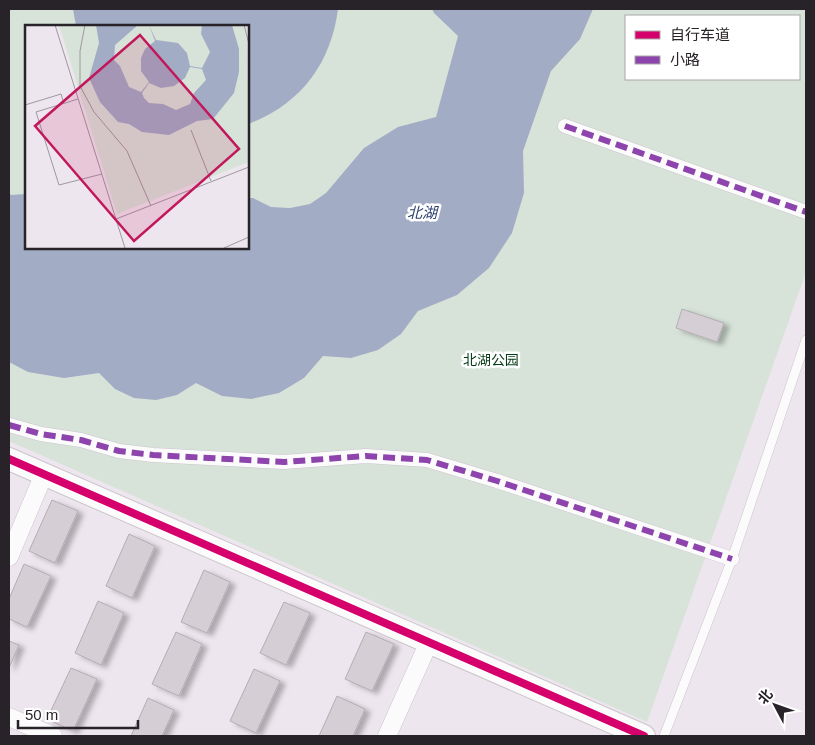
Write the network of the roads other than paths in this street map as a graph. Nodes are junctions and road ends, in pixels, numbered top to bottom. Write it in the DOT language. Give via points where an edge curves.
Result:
graph roads {
  1 [pos="565,126"];
  2 [pos="806,212"];
  3 [pos="806,340"];
  4 [pos="9,425"];
  5 [pos="9,459"];
  6 [pos="44,474"];
  7 [pos="10,551"];
  8 [pos="732,559"];
  9 [pos="429,642"];
  10 [pos="9,717"];
  11 [pos="53,736"];
  12 [pos="387,736"];
  13 [pos="644,736"];
  14 [pos="664,736"];
  1 -- 2 [label="street"];
  3 -- 8 [label="lane"];
  4 -- 8 [label="street" via="153,455 284,462 366,456 427,460"];
  5 -- 6 [label="street"];
  6 -- 7 [label="street"];
  6 -- 9 [label="street"];
  8 -- 14 [label="lane"];
  9 -- 12 [label="street"];
  9 -- 13 [label="street"];
  10 -- 11 [label="street"];
}
